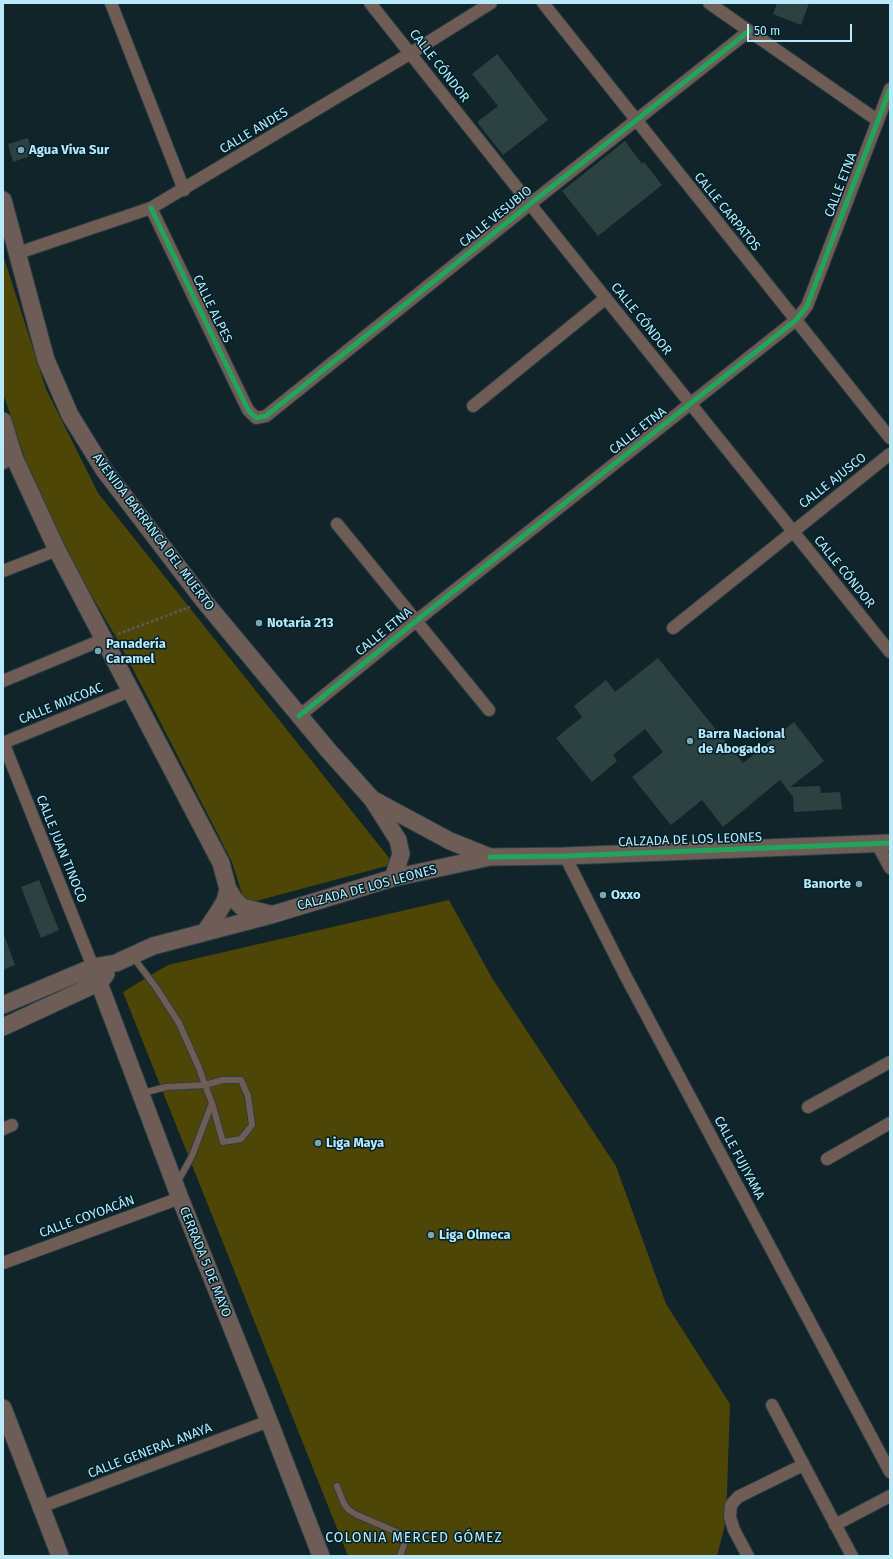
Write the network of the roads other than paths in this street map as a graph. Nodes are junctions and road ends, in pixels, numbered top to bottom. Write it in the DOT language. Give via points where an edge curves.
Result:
graph roads {
  1 [pos="111,3"];
  2 [pos="370,3"];
  3 [pos="491,3"];
  4 [pos="543,3"];
  5 [pos="709,3"];
  6 [pos="749,31"];
  7 [pos="411,53"];
  8 [pos="890,89"];
  9 [pos="636,120"];
  10 [pos="877,120"];
  11 [pos="184,190"];
  12 [pos="3,200"];
  13 [pos="530,204"];
  14 [pos="151,208"];
  15 [pos="18,253"];
  16 [pos="606,298"];
  17 [pos="796,320"];
  18 [pos="690,403"];
  19 [pos="472,406"];
  20 [pos="256,418"];
  21 [pos="3,421"];
  22 [pos="890,438"];
  23 [pos="890,454"];
  24 [pos="8,460"];
  25 [pos="337,524"];
  26 [pos="793,530"];
  27 [pos="57,550"];
  28 [pos="3,571"];
  29 [pos="416,621"];
  30 [pos="673,628"];
  31 [pos="104,639"];
  32 [pos="890,652"];
  33 [pos="3,681"];
  34 [pos="130,691"];
  35 [pos="489,710"];
  36 [pos="299,716"];
  37 [pos="3,743"];
  38 [pos="372,799"];
  39 [pos="884,844"];
  40 [pos="565,856"];
  41 [pos="490,857"];
  42 [pos="890,868"];
  43 [pos="394,878"];
  44 [pos="228,889"];
  45 [pos="271,915"];
  46 [pos="205,932"];
  47 [pos="133,956"];
  48 [pos="116,963"];
  49 [pos="93,967"];
  50 [pos="100,982"];
  51 [pos="3,1005"];
  52 [pos="3,1027"];
  53 [pos="890,1062"];
  54 [pos="205,1085"];
  55 [pos="141,1094"];
  56 [pos="212,1103"];
  57 [pos="808,1107"];
  58 [pos="890,1123"];
  59 [pos="826,1159"];
  60 [pos="178,1192"];
  61 [pos="3,1262"];
  62 [pos="772,1405"];
  63 [pos="3,1408"];
  64 [pos="269,1421"];
  65 [pos="803,1465"];
  66 [pos="890,1472"];
  67 [pos="337,1486"];
  68 [pos="890,1496"];
  69 [pos="41,1507"];
  70 [pos="835,1525"];
  71 [pos="60,1556"];
  72 [pos="321,1556"];
  73 [pos="400,1556"];
  74 [pos="748,1556"];
  75 [pos="852,1556"];
  1 -- 11 [label="street"];
  2 -- 7 [label="street, CALLE CÓNDOR"];
  3 -- 7 [label="street, CALLE ANDES"];
  4 -- 9 [label="street, CALLE CARPATOS"];
  5 -- 6 [label="street"];
  6 -- 9 [label="street, CALLE VESUBIO"];
  6 -- 10 [label="street"];
  7 -- 11 [label="street, CALLE ANDES"];
  7 -- 13 [label="street, CALLE CÓNDOR"];
  8 -- 10 [label="street, CALLE ETNA"];
  9 -- 13 [label="street, CALLE VESUBIO"];
  9 -- 17 [label="street, CALLE CARPATOS"];
  10 -- 17 [label="street, CALLE ETNA" via="806,306"];
  11 -- 14 [label="street, CALLE ANDES"];
  12 -- 15 [label="main road, AVENIDA BARRANCA DEL MUERTO"];
  13 -- 16 [label="street, CALLE CÓNDOR"];
  13 -- 20 [label="street, CALLE VESUBIO" via="266,416"];
  14 -- 15 [label="street, CALLE ANDES"];
  14 -- 20 [label="street, CALLE ALPES" via="248,410"];
  15 -- 36 [label="main road, AVENIDA BARRANCA DEL MUERTO" via="46,360 70,415 104,470 204,601"];
  16 -- 18 [label="street, CALLE CÓNDOR"];
  16 -- 19 [label="street"];
  17 -- 18 [label="street, CALLE ETNA"];
  17 -- 22 [label="street, CALLE CARPATOS"];
  18 -- 26 [label="street, CALLE CÓNDOR"];
  18 -- 29 [label="street, CALLE ETNA"];
  21 -- 24 [label="main road"];
  23 -- 26 [label="street, CALLE AJUSCO"];
  24 -- 27 [label="main road"];
  25 -- 29 [label="street"];
  26 -- 30 [label="street, CALLE AJUSCO"];
  26 -- 32 [label="street, CALLE CÓNDOR"];
  27 -- 28 [label="street"];
  27 -- 31 [label="main road"];
  29 -- 35 [label="street"];
  29 -- 36 [label="street, CALLE ETNA"];
  31 -- 33 [label="street"];
  31 -- 34 [label="main road"];
  34 -- 37 [label="street, CALLE MIXCOAC"];
  34 -- 44 [label="main road" via="221,863"];
  36 -- 38 [label="main road, AVENIDA BARRANCA DEL MUERTO"];
  37 -- 49 [label="street, CALLE JUAN TINOCO"];
  38 -- 41 [label="main road, AVENIDA BARRANCA DEL MUERTO" via="450,841"];
  38 -- 43 [label="main road, AVENIDA BARRANCA DEL MUERTO" via="398,840 401,854"];
  39 -- 40 [label="main road, CALZADA DE LOS LEONES"];
  39 -- 42 [label="street"];
  40 -- 41 [label="main road, CALZADA DE LOS LEONES"];
  40 -- 66 [label="street, CALLE FUJIYAMA" via="625,975"];
  41 -- 43 [label="main road, CALZADA DE LOS LEONES"];
  43 -- 45 [label="main road, CALZADA DE LOS LEONES"];
  44 -- 45 [label="main road" via="242,906"];
  44 -- 46 [label="main road" via="225,901"];
  45 -- 46 [label="main road, CALZADA DE LOS LEONES"];
  46 -- 47 [label="main road, CALZADA DE LOS LEONES" via="153,946"];
  47 -- 48 [label="main road, CALZADA DE LOS LEONES"];
  47 -- 54 [label="lane" via="179,1023"];
  48 -- 49 [label="main road, CALZADA DE LOS LEONES"];
  48 -- 50 [label="main road"];
  49 -- 50 [label="main road, CERRADA 5 DE MAYO"];
  49 -- 51 [label="main road, CALZADA DE LOS LEONES"];
  50 -- 52 [label="main road"];
  50 -- 55 [label="main road, CERRADA 5 DE MAYO"];
  53 -- 57 [label="street"];
  54 -- 55 [label="lane" via="166,1087"];
  54 -- 56 [label="lane"];
  54 -- 56 [label="lane" via="223,1080 241,1080 248,1096 252,1125 241,1140 223,1142"];
  55 -- 60 [label="main road, CERRADA 5 DE MAYO"];
  56 -- 60 [label="lane"];
  58 -- 59 [label="street"];
  60 -- 61 [label="street, CALLE COYOACÁN"];
  60 -- 64 [label="main road, CERRADA 5 DE MAYO"];
  62 -- 65 [label="street"];
  63 -- 69 [label="main road"];
  64 -- 69 [label="street, CALLE GENERAL ANAYA"];
  64 -- 72 [label="main road, CERRADA 5 DE MAYO"];
  65 -- 70 [label="street"];
  65 -- 74 [label="street" via="738,1497 732,1505 730,1517 734,1530"];
  67 -- 73 [label="lane" via="349,1510 399,1532 404,1545"];
  68 -- 70 [label="street"];
  69 -- 71 [label="main road"];
  70 -- 75 [label="street"];
}
